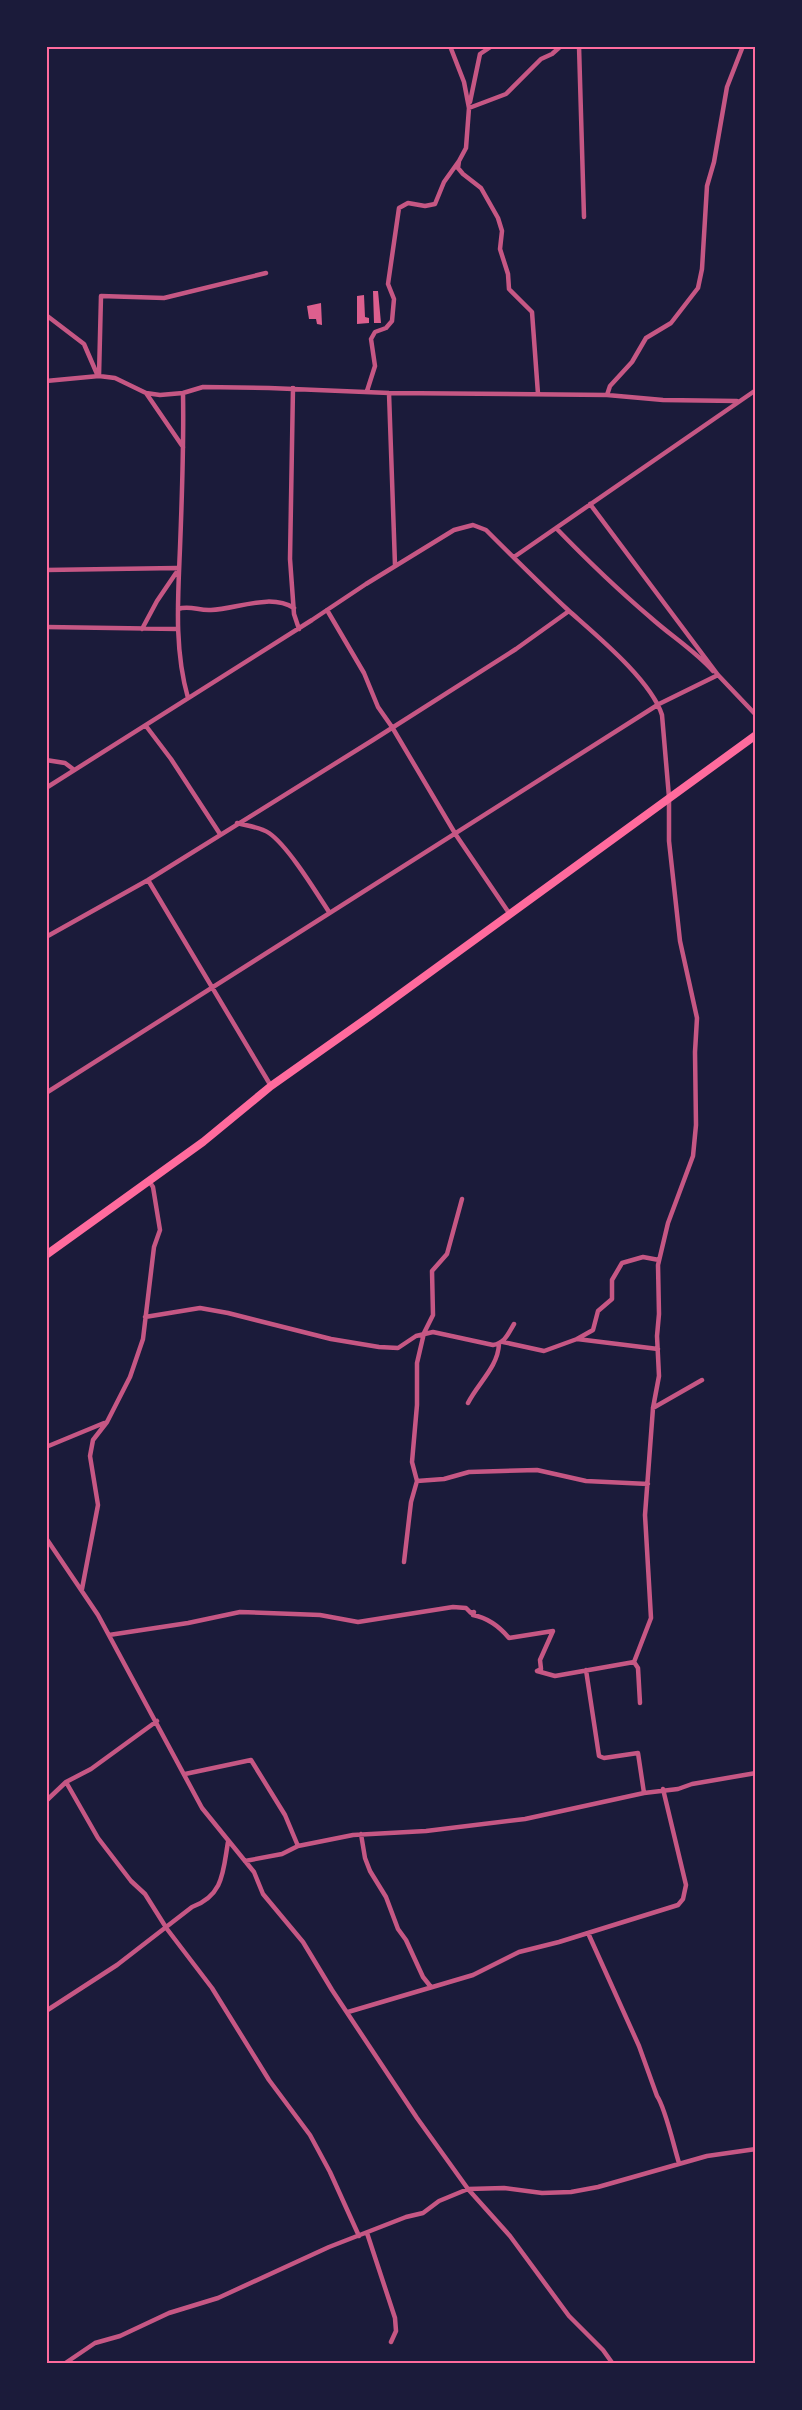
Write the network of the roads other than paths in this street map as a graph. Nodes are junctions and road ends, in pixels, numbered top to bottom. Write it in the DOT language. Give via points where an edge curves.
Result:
graph roads {
  1 [pos="450,46"];
  2 [pos="455,46"];
  3 [pos="492,46"];
  4 [pos="561,46"];
  5 [pos="579,46"];
  6 [pos="743,46"];
  7 [pos="454,55"];
  8 [pos="469,108"];
  9 [pos="459,161"];
  10 [pos="584,217"];
  11 [pos="266,273"];
  12 [pos="46,315"];
  13 [pos="99,376"];
  14 [pos="46,381"];
  15 [pos="293,388"];
  16 [pos="756,390"];
  17 [pos="368,391"];
  18 [pos="146,393"];
  19 [pos="183,393"];
  20 [pos="389,393"];
  21 [pos="538,394"];
  22 [pos="607,395"];
  23 [pos="737,401"];
  24 [pos="183,447"];
  25 [pos="590,504"];
  26 [pos="556,528"];
  27 [pos="514,557"];
  28 [pos="395,565"];
  29 [pos="177,569"];
  30 [pos="46,570"];
  31 [pos="294,608"];
  32 [pos="178,609"];
  33 [pos="327,610"];
  34 [pos="569,611"];
  35 [pos="46,627"];
  36 [pos="142,629"];
  37 [pos="178,629"];
  38 [pos="299,629"];
  39 [pos="717,675"];
  40 [pos="188,698"];
  41 [pos="659,704"];
  42 [pos="756,715"];
  43 [pos="146,726"];
  44 [pos="392,727"];
  45 [pos="756,735"];
  46 [pos="46,760"];
  47 [pos="73,769"];
  48 [pos="46,788"];
  49 [pos="669,798"];
  50 [pos="237,823"];
  51 [pos="220,834"];
  52 [pos="456,835"];
  53 [pos="148,880"];
  54 [pos="329,912"];
  55 [pos="508,913"];
  56 [pos="46,937"];
  57 [pos="212,987"];
  58 [pos="271,1086"];
  59 [pos="46,1093"];
  60 [pos="149,1181"];
  61 [pos="462,1199"];
  62 [pos="46,1255"];
  63 [pos="659,1260"];
  64 [pos="145,1317"];
  65 [pos="514,1324"];
  66 [pos="424,1333"];
  67 [pos="577,1339"];
  68 [pos="501,1343"];
  69 [pos="658,1349"];
  70 [pos="702,1380"];
  71 [pos="468,1403"];
  72 [pos="653,1408"];
  73 [pos="107,1422"];
  74 [pos="46,1447"];
  75 [pos="417,1482"];
  76 [pos="648,1484"];
  77 [pos="46,1538"];
  78 [pos="404,1562"];
  79 [pos="82,1589"];
  80 [pos="108,1635"];
  81 [pos="634,1662"];
  82 [pos="586,1670"];
  83 [pos="640,1703"];
  84 [pos="157,1721"];
  85 [pos="756,1773"];
  86 [pos="185,1774"];
  87 [pos="66,1782"];
  88 [pos="663,1790"];
  89 [pos="644,1792"];
  90 [pos="46,1802"];
  91 [pos="361,1834"];
  92 [pos="228,1842"];
  93 [pos="298,1846"];
  94 [pos="245,1861"];
  95 [pos="167,1929"];
  96 [pos="588,1933"];
  97 [pos="431,1987"];
  98 [pos="46,2011"];
  99 [pos="348,2012"];
  100 [pos="756,2150"];
  101 [pos="679,2163"];
  102 [pos="468,2189"];
  103 [pos="367,2233"];
  104 [pos="359,2236"];
  105 [pos="391,2342"];
  106 [pos="64,2364"];
  107 [pos="613,2364"];
  1 -- 7 [label="street"];
  2 -- 7 [label="street"];
  3 -- 8 [label="street" via="480,54"];
  4 -- 8 [label="street" via="541,59 506,94"];
  5 -- 10 [label="street"];
  6 -- 22 [label="street" via="727,87 707,186 698,288 671,323 646,338"];
  7 -- 8 [label="street"];
  8 -- 9 [label="street" via="466,148"];
  9 -- 17 [label="street" via="435,204 408,203 399,208 388,284 394,299 392,321 371,339 375,366"];
  9 -- 21 [label="street" via="459,170 481,188 498,218 509,289 532,312"];
  11 -- 13 [label="street" via="164,297 100,296"];
  12 -- 13 [label="street" via="84,344"];
  13 -- 14 [label="street"];
  13 -- 18 [label="street" via="128,383"];
  15 -- 17 [label="street"];
  15 -- 19 [label="street" via="203,387"];
  15 -- 31 [label="street" via="290,559"];
  16 -- 23 [label="street"];
  17 -- 20 [label="street"];
  18 -- 19 [label="street"];
  18 -- 24 [label="street"];
  19 -- 24 [label="street"];
  20 -- 21 [label="street"];
  20 -- 28 [label="street"];
  21 -- 22 [label="street"];
  22 -- 23 [label="street"];
  23 -- 25 [label="street"];
  24 -- 29 [label="street"];
  25 -- 26 [label="street"];
  25 -- 39 [label="street"];
  26 -- 27 [label="street"];
  26 -- 39 [label="street" via="650,618 690,648"];
  27 -- 28 [label="street" via="480,526 466,525"];
  27 -- 34 [label="street"];
  28 -- 33 [label="street"];
  29 -- 30 [label="street"];
  29 -- 32 [label="street"];
  29 -- 36 [label="street"];
  31 -- 32 [label="street" via="281,603 252,603 210,610 187,606"];
  31 -- 38 [label="street"];
  32 -- 37 [label="street"];
  33 -- 38 [label="street"];
  33 -- 44 [label="street"];
  34 -- 41 [label="street" via="628,666"];
  34 -- 44 [label="street"];
  35 -- 36 [label="street"];
  36 -- 37 [label="street"];
  37 -- 40 [label="street" via="180,669"];
  38 -- 40 [label="street"];
  39 -- 41 [label="street"];
  39 -- 42 [label="street"];
  40 -- 43 [label="street"];
  41 -- 49 [label="street"];
  41 -- 52 [label="street"];
  43 -- 47 [label="street"];
  43 -- 51 [label="street"];
  44 -- 50 [label="street"];
  44 -- 52 [label="street"];
  45 -- 49 [label="main road"];
  46 -- 47 [label="street"];
  47 -- 48 [label="street"];
  49 -- 55 [label="main road"];
  49 -- 63 [label="street" via="669,841 680,941 697,1018 696,1125 693,1156"];
  50 -- 51 [label="street"];
  50 -- 54 [label="street" via="271,834"];
  51 -- 53 [label="street"];
  52 -- 54 [label="street"];
  52 -- 55 [label="street"];
  53 -- 56 [label="street"];
  53 -- 57 [label="street"];
  54 -- 57 [label="street"];
  55 -- 58 [label="main road"];
  57 -- 58 [label="street"];
  57 -- 59 [label="street"];
  58 -- 60 [label="main road"];
  60 -- 62 [label="main road"];
  60 -- 64 [label="street" via="160,1230 154,1247"];
  61 -- 66 [label="street" via="447,1254 432,1271 433,1315"];
  63 -- 67 [label="street" via="643,1257 622,1263 612,1280 612,1299 598,1311 593,1330"];
  63 -- 69 [label="street"];
  64 -- 66 [label="street" via="207,1309 331,1340 394,1348"];
  64 -- 73 [label="street" via="143,1338 130,1377"];
  65 -- 68 [label="street"];
  66 -- 68 [label="street" via="493,1345"];
  66 -- 75 [label="street" via="417,1363 412,1462"];
  67 -- 68 [label="street" via="544,1351"];
  67 -- 69 [label="street"];
  68 -- 71 [label="street" via="495,1364"];
  69 -- 72 [label="street" via="659,1376"];
  70 -- 72 [label="street"];
  72 -- 76 [label="street"];
  73 -- 74 [label="street"];
  73 -- 79 [label="street" via="93,1440 90,1456 98,1505"];
  75 -- 76 [label="street" via="469,1472 537,1470 586,1481"];
  75 -- 78 [label="street"];
  76 -- 81 [label="street" via="645,1530 651,1615"];
  77 -- 79 [label="street"];
  79 -- 80 [label="street"];
  80 -- 82 [label="street" via="240,1612 358,1622 466,1608 502,1629 509,1638 553,1631 537,1671 552,1676"];
  80 -- 84 [label="street"];
  81 -- 82 [label="street"];
  81 -- 83 [label="street" via="638,1668"];
  82 -- 89 [label="street" via="599,1756 638,1754"];
  84 -- 86 [label="street"];
  84 -- 87 [label="street" via="91,1769"];
  85 -- 88 [label="street"];
  86 -- 92 [label="street" via="202,1808"];
  86 -- 93 [label="street" via="252,1760 285,1815"];
  87 -- 90 [label="street"];
  87 -- 95 [label="street" via="98,1838 145,1894"];
  88 -- 89 [label="street"];
  88 -- 96 [label="street" via="686,1885 683,1899 678,1905"];
  89 -- 91 [label="street" via="525,1819"];
  91 -- 93 [label="street"];
  91 -- 97 [label="street" via="364,1858"];
  92 -- 94 [label="street"];
  92 -- 95 [label="street" via="223,1872 212,1896"];
  93 -- 94 [label="street" via="282,1854"];
  94 -- 99 [label="street" via="263,1894 303,1942"];
  95 -- 98 [label="street"];
  95 -- 104 [label="street" via="212,1988 269,2080 310,2135"];
  96 -- 97 [label="street" via="519,1952 473,1975"];
  96 -- 101 [label="street" via="662,2103"];
  97 -- 99 [label="street"];
  99 -- 102 [label="street"];
  100 -- 101 [label="street"];
  101 -- 102 [label="street" via="571,2193"];
  102 -- 103 [label="street" via="439,2201 423,2213"];
  102 -- 107 [label="street" via="510,2236 569,2316"];
  103 -- 104 [label="street"];
  103 -- 105 [label="street" via="396,2322"];
  104 -- 106 [label="street" via="218,2298 95,2343"];
}
